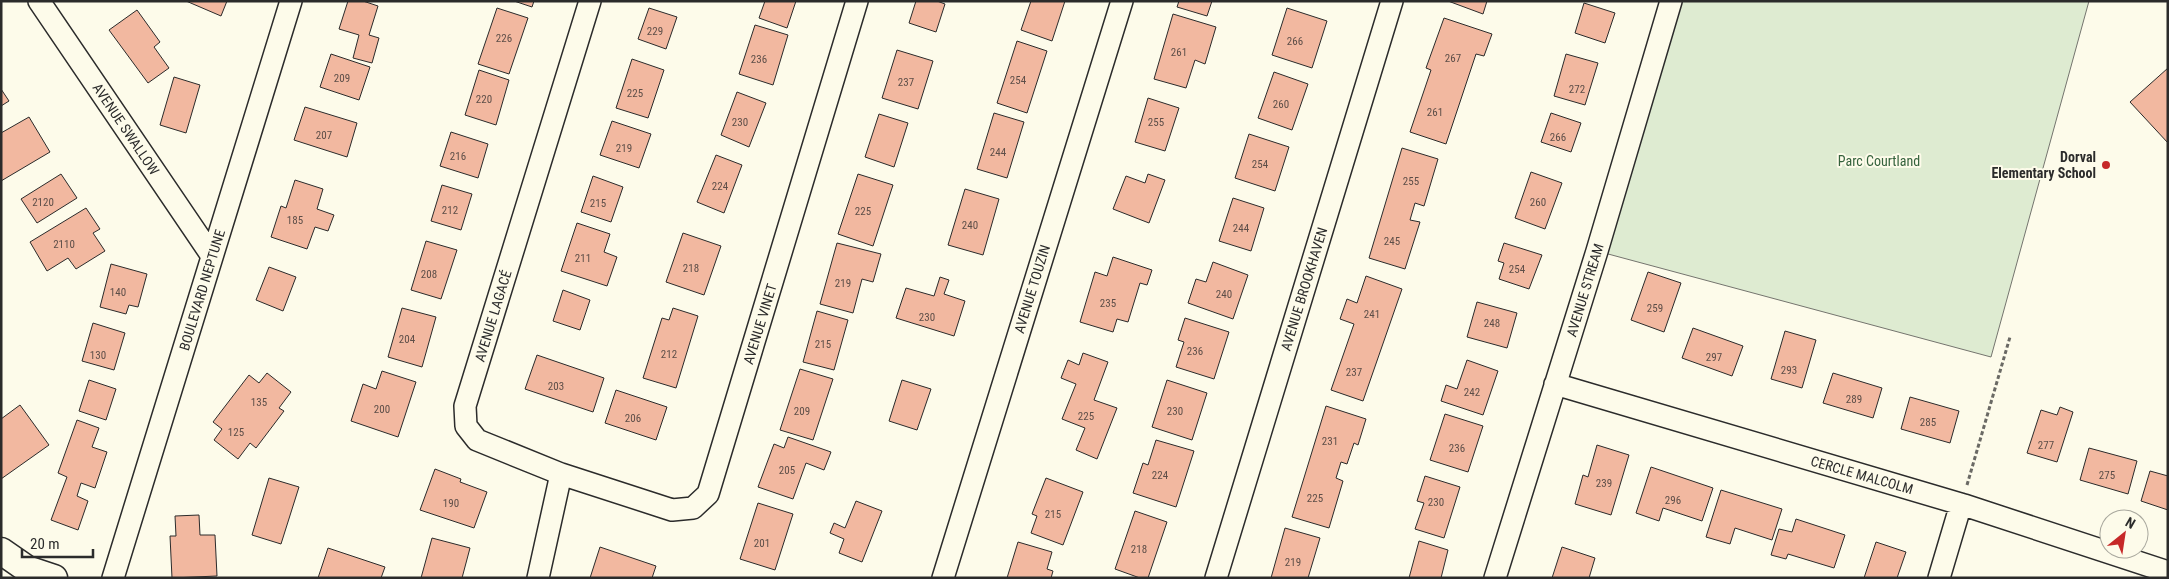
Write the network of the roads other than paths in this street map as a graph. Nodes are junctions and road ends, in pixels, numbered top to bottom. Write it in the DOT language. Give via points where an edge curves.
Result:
graph roads {
  1 [pos="39,1"];
  2 [pos="290,1"];
  3 [pos="590,1"];
  4 [pos="857,1"];
  5 [pos="1122,1"];
  6 [pos="1392,1"];
  7 [pos="1671,1"];
  8 [pos="212,256"];
  9 [pos="1555,384"];
  10 [pos="561,474"];
  11 [pos="1961,504"];
  12 [pos="1,551"];
  13 [pos="2168,572"];
  14 [pos="54,578"];
  15 [pos="113,578"];
  16 [pos="538,578"];
  17 [pos="943,578"];
  18 [pos="1216,578"];
  19 [pos="1495,578"];
  20 [pos="1939,578"];
  1 -- 8 [label="street, AVENUE SWALLOW"];
  2 -- 8 [label="street, BOULEVARD NEPTUNE"];
  3 -- 10 [label="street, AVENUE LAGACÉ" via="465,406 466,426 476,440"];
  4 -- 10 [label="street, AVENUE VINET" via="708,494 693,508 672,510"];
  5 -- 17 [label="street, AVENUE TOUZIN"];
  6 -- 18 [label="street, AVENUE BROOKHAVEN"];
  7 -- 9 [label="street, AVENUE STREAM"];
  8 -- 15 [label="street, BOULEVARD NEPTUNE"];
  9 -- 11 [label="street, CERCLE MALCOLM"];
  9 -- 19 [label="street, AVENUE STREAM"];
  10 -- 16 [label="street"];
  11 -- 13 [label="street, CERCLE MALCOLM"];
  11 -- 20 [label="street"];
  12 -- 14 [label="street" via="27,569"];
}
